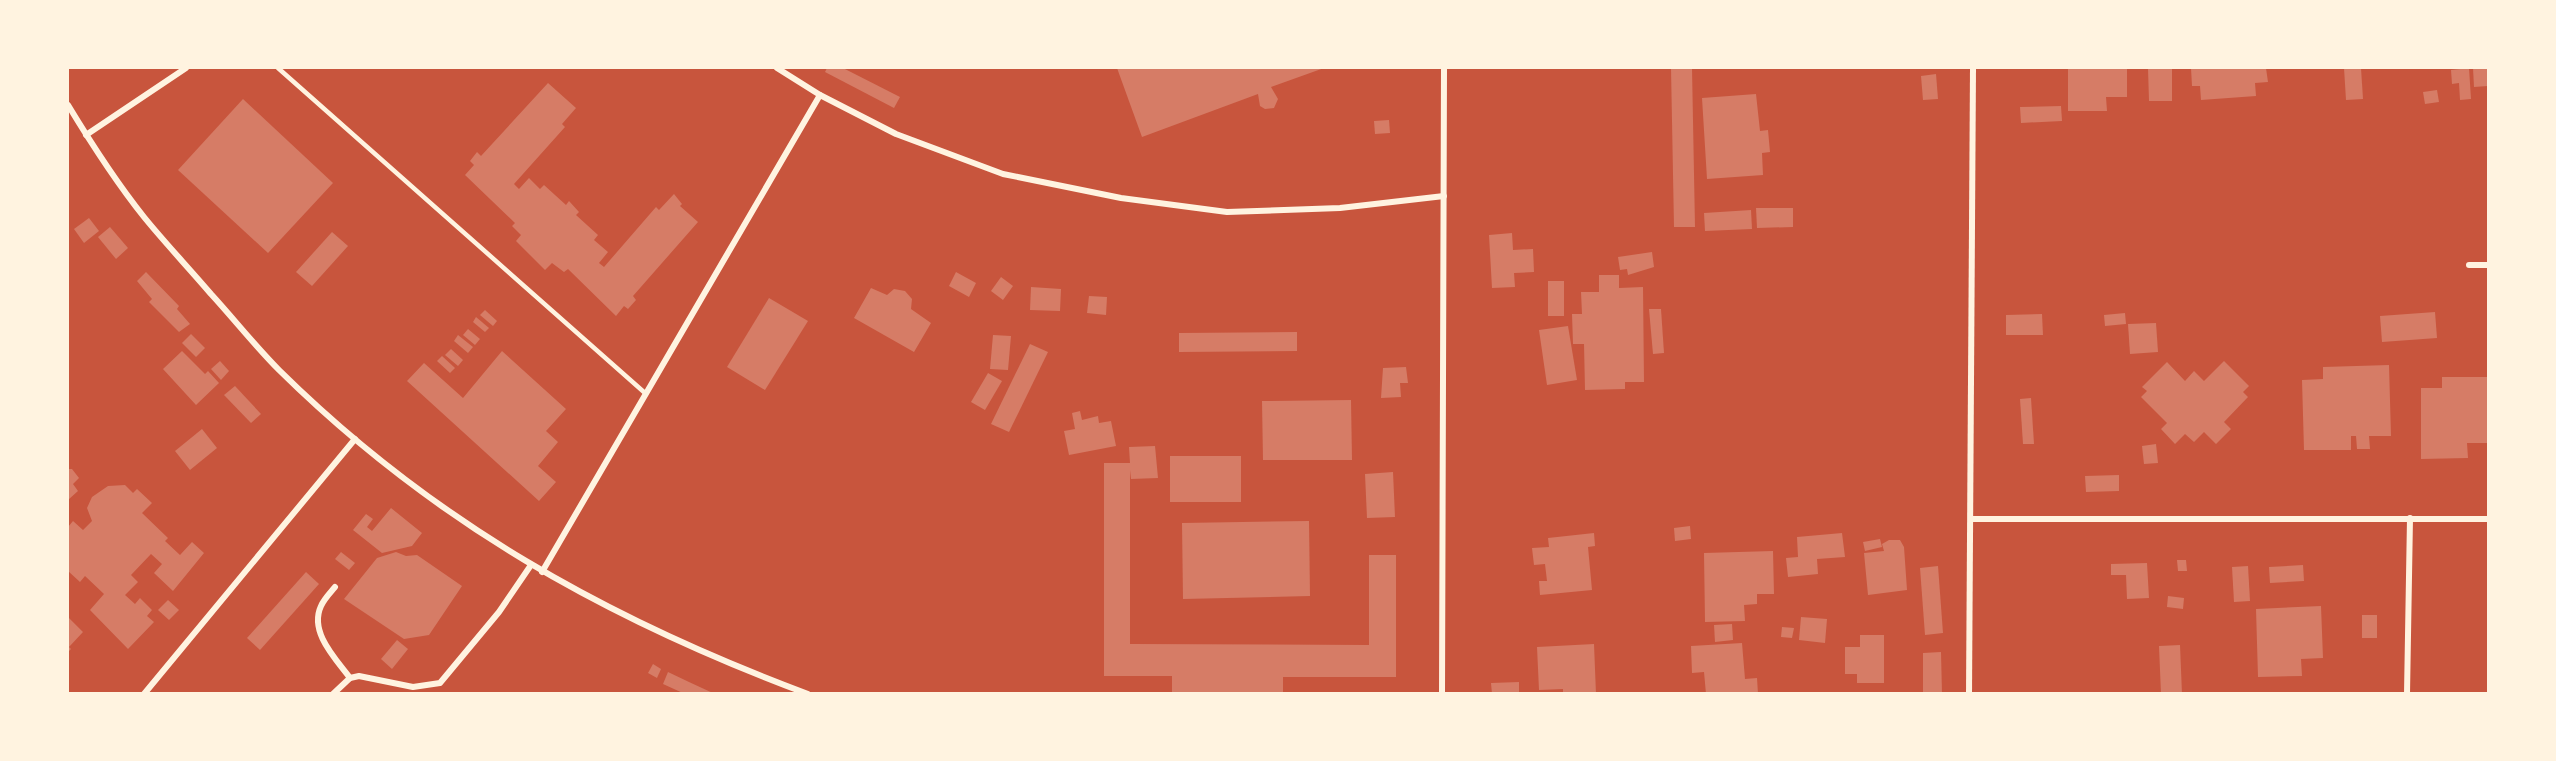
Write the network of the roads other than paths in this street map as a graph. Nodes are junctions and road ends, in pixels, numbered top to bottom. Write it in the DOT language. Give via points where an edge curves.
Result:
graph roads {
  1 [pos="186,68"];
  2 [pos="278,68"];
  3 [pos="777,68"];
  4 [pos="1444,68"];
  5 [pos="1973,68"];
  6 [pos="820,95"];
  7 [pos="68,105"];
  8 [pos="86,135"];
  9 [pos="1444,196"];
  10 [pos="2469,265"];
  11 [pos="2488,265"];
  12 [pos="645,393"];
  13 [pos="355,439"];
  14 [pos="2410,518"];
  15 [pos="1971,519"];
  16 [pos="2488,519"];
  17 [pos="531,565"];
  18 [pos="542,572"];
  19 [pos="335,587"];
  20 [pos="350,678"];
  21 [pos="144,693"];
  22 [pos="333,693"];
  23 [pos="808,693"];
  24 [pos="1442,693"];
  25 [pos="1970,693"];
  26 [pos="2407,693"];
  1 -- 8 [label="street"];
  2 -- 12 [label="lane"];
  3 -- 6 [label="street"];
  4 -- 9 [label="street"];
  5 -- 15 [label="street"];
  6 -- 9 [label="street" via="896,134 1003,174 1121,198 1227,212 1340,208"];
  6 -- 12 [label="street"];
  7 -- 8 [label="street"];
  8 -- 13 [label="street" via="143,216 270,360"];
  9 -- 24 [label="street"];
  10 -- 11 [label="street"];
  12 -- 18 [label="street"];
  13 -- 17 [label="street" via="422,492"];
  13 -- 21 [label="street"];
  14 -- 15 [label="street"];
  14 -- 16 [label="street"];
  14 -- 26 [label="street"];
  15 -- 25 [label="street"];
  17 -- 18 [label="street"];
  17 -- 20 [label="street" via="499,612 440,683 413,687 359,676"];
  18 -- 23 [label="street" via="632,621 725,663"];
  19 -- 20 [label="street" via="320,607 318,622 322,641"];
  20 -- 22 [label="street"];
}
